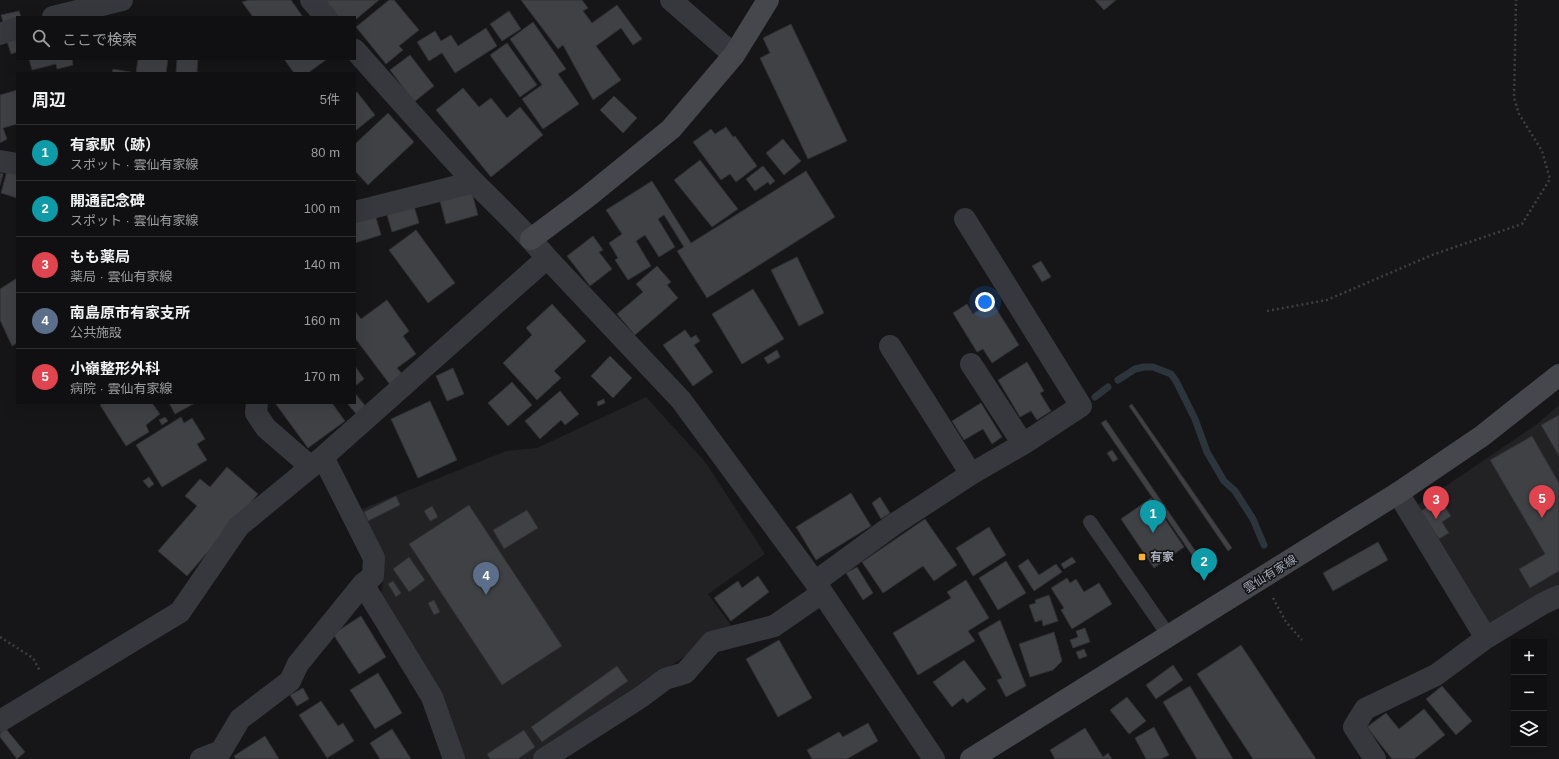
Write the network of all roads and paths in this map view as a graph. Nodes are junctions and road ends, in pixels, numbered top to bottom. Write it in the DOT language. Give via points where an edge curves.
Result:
graph roads {
  1 [pos="122,0"];
  2 [pos="312,0"];
  3 [pos="670,0"];
  4 [pos="768,0"];
  5 [pos="1516,0"];
  6 [pos="57,16"];
  7 [pos="325,16"];
  8 [pos="16,28"];
  9 [pos="0,34"];
  10 [pos="356,51"];
  11 [pos="734,55"];
  12 [pos="0,161"];
  13 [pos="16,164"];
  14 [pos="474,182"];
  15 [pos="356,212"];
  16 [pos="965,219"];
  17 [pos="531,239"];
  18 [pos="547,258"];
  19 [pos="1267,312"];
  20 [pos="890,346"];
  21 [pos="971,364"];
  22 [pos="1559,375"];
  23 [pos="257,404"];
  24 [pos="1023,444"];
  25 [pos="317,462"];
  26 [pos="971,474"];
  27 [pos="1398,493"];
  28 [pos="1090,522"];
  29 [pos="1264,578"];
  30 [pos="363,584"];
  31 [pos="818,588"];
  32 [pos="1559,596"];
  33 [pos="0,636"];
  34 [pos="1168,636"];
  35 [pos="1486,638"];
  36 [pos="1302,640"];
  37 [pos="51,690"];
  38 [pos="0,721"];
  39 [pos="201,759"];
  40 [pos="454,759"];
  41 [pos="544,759"];
  42 [pos="934,759"];
  43 [pos="971,759"];
  44 [pos="1375,759"];
  1 -- 6 [label="street"];
  2 -- 7 [label="street"];
  3 -- 11 [label="street"];
  4 -- 11 [label="main road"];
  5 -- 19 [label="path" via="1514,98 1519,114 1542,151 1550,179 1522,224 1432,255 1326,300"];
  8 -- 9 [label="street"];
  10 -- 14 [label="street"];
  11 -- 17 [label="main road" via="671,129"];
  12 -- 13 [label="street"];
  14 -- 15 [label="street"];
  14 -- 17 [label="street"];
  16 -- 24 [label="street" via="1081,406"];
  17 -- 18 [label="street"];
  18 -- 25 [label="street"];
  18 -- 31 [label="street" via="681,400"];
  20 -- 26 [label="street"];
  21 -- 24 [label="street"];
  22 -- 27 [label="main road, 雲仙有家線" via="1482,436"];
  23 -- 25 [label="street" via="256,413 266,428"];
  24 -- 26 [label="street"];
  25 -- 30 [label="street" via="374,558 373,576"];
  25 -- 37 [label="street" via="239,526 180,612"];
  26 -- 31 [label="street" via="893,525"];
  27 -- 29 [label="main road, 雲仙有家線"];
  27 -- 35 [label="street"];
  28 -- 34 [label="lane"];
  29 -- 34 [label="main road, 雲仙有家線"];
  29 -- 36 [label="path" via="1286,622"];
  30 -- 39 [label="street" via="298,664 290,681 240,719 221,751"];
  30 -- 40 [label="street" via="432,697"];
  31 -- 41 [label="street" via="774,626 712,642 685,673 665,679"];
  31 -- 42 [label="street"];
  32 -- 35 [label="street"];
  33 -- 37 [label="path" via="33,658"];
  34 -- 43 [label="main road, 雲仙有家線"];
  35 -- 44 [label="street" via="1436,675 1365,709 1354,727"];
  37 -- 38 [label="street"];
}
